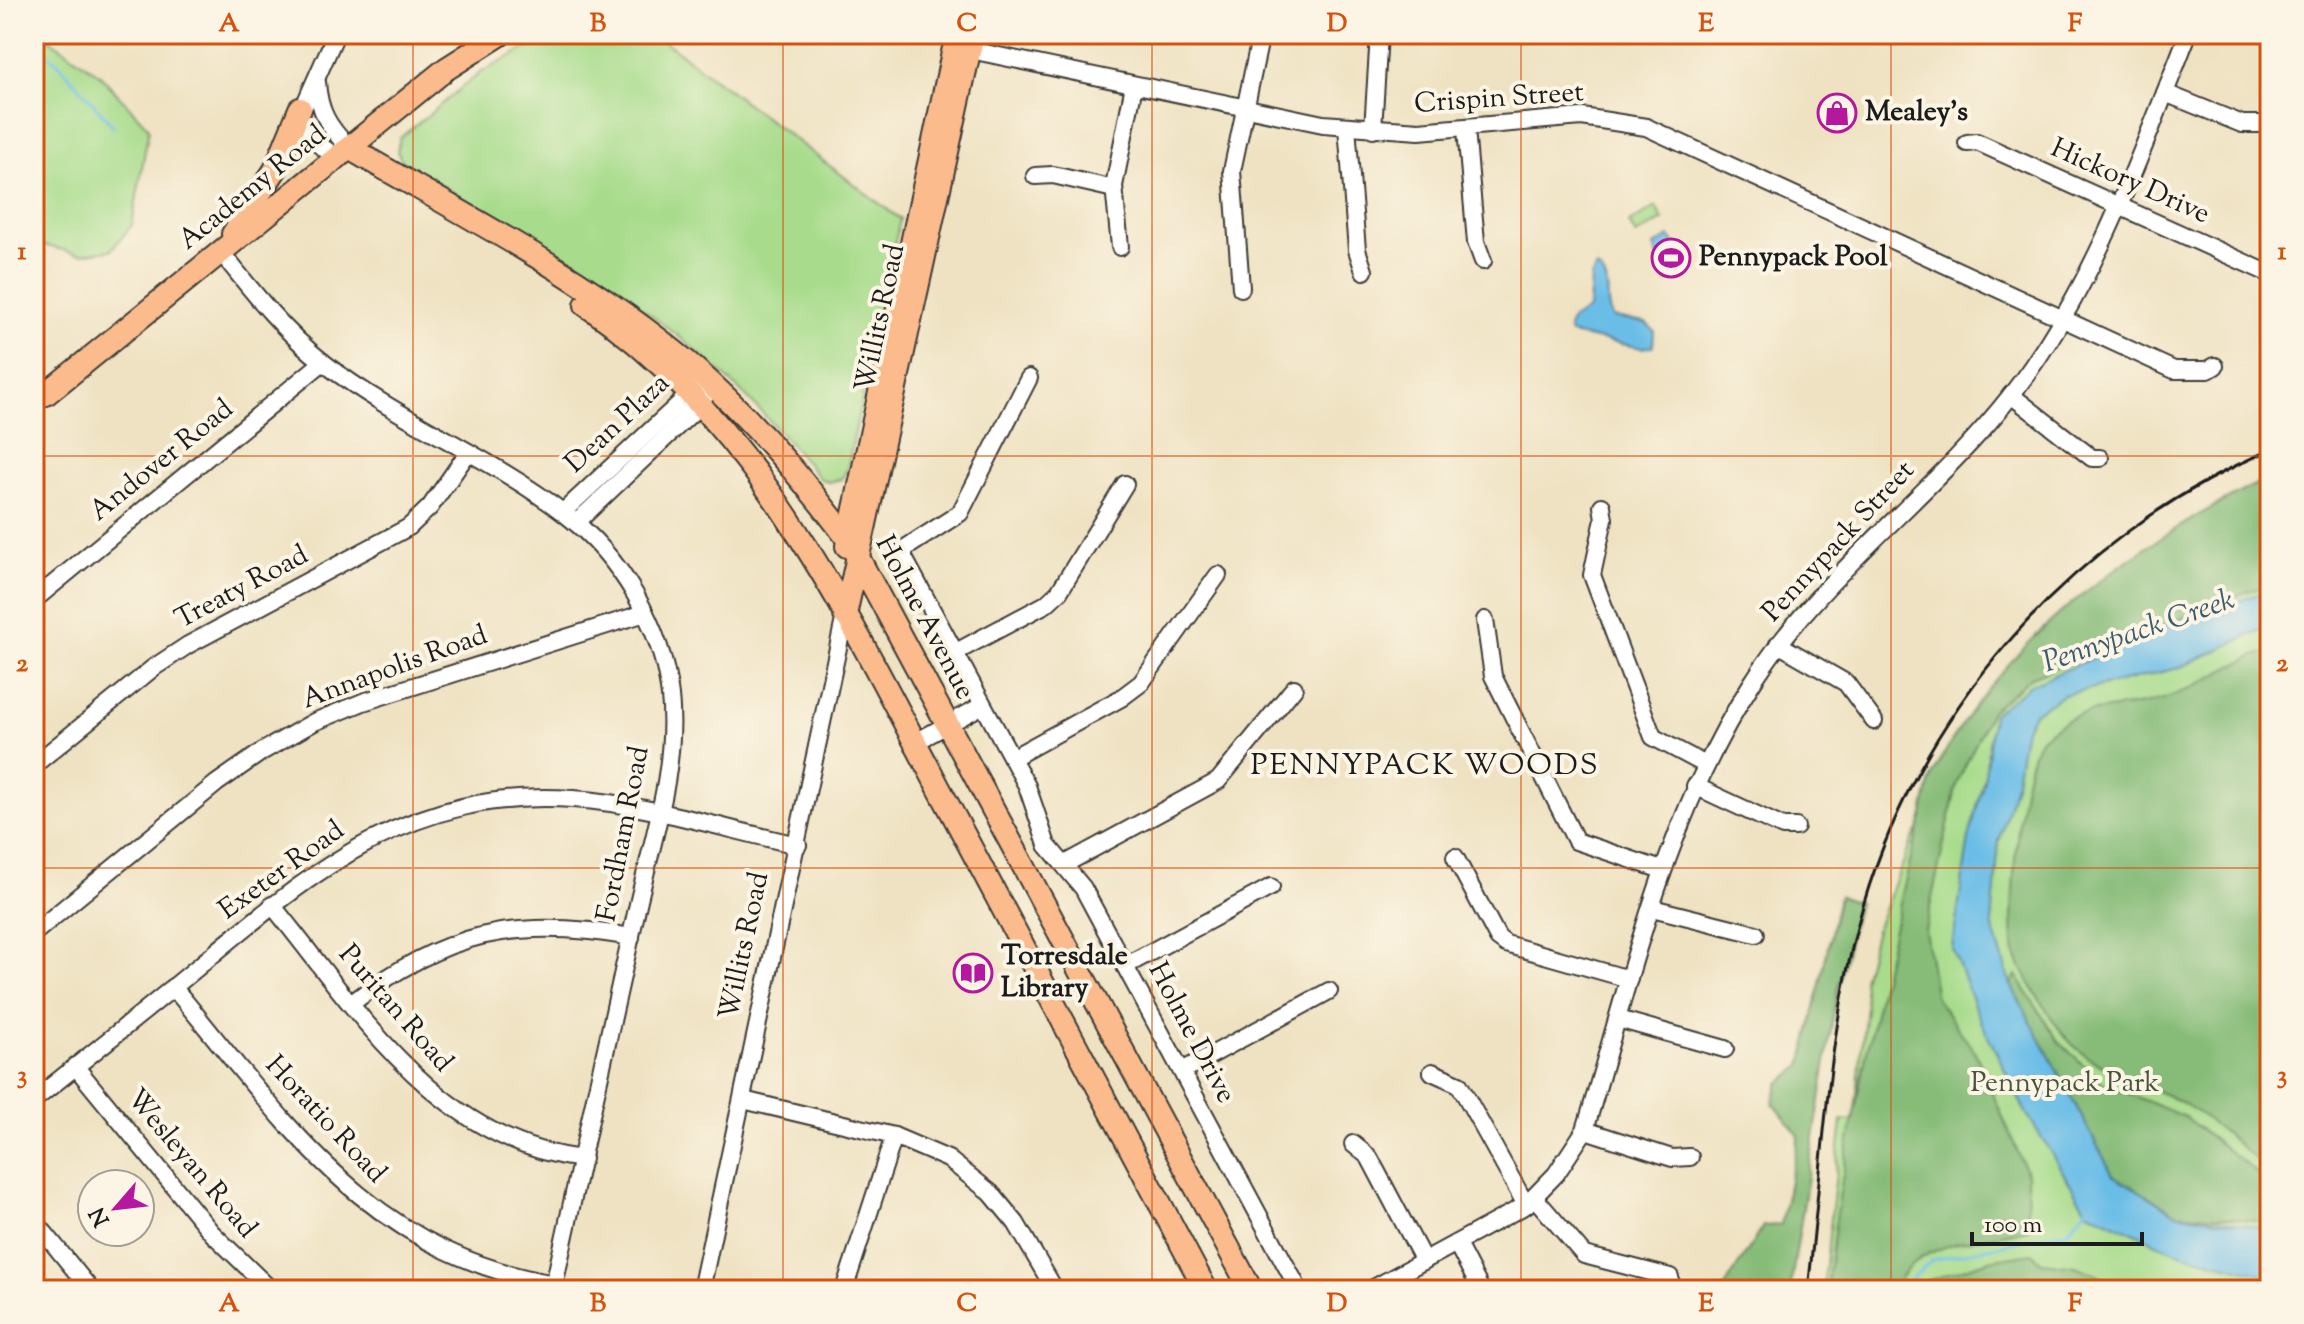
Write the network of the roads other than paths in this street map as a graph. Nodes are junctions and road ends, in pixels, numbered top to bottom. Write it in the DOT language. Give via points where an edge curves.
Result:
graph roads {
  1 [pos="336,34"];
  2 [pos="501,34"];
  3 [pos="1261,34"];
  4 [pos="1379,34"];
  5 [pos="2188,34"];
  6 [pos="964,41"];
  7 [pos="317,82"];
  8 [pos="1134,85"];
  9 [pos="2165,93"];
  10 [pos="300,109"];
  11 [pos="1245,109"];
  12 [pos="2268,124"];
  13 [pos="1347,127"];
  14 [pos="1373,129"];
  15 [pos="1466,129"];
  16 [pos="1967,143"];
  17 [pos="343,153"];
  18 [pos="1035,176"];
  19 [pos="1114,189"];
  20 [pos="2120,207"];
  21 [pos="1120,247"];
  22 [pos="221,252"];
  23 [pos="1483,261"];
  24 [pos="1364,271"];
  25 [pos="2270,274"];
  26 [pos="1241,288"];
  27 [pos="2062,316"];
  28 [pos="323,362"];
  29 [pos="2215,366"];
  30 [pos="1029,378"];
  31 [pos="701,392"];
  32 [pos="2011,395"];
  33 [pos="37,396"];
  34 [pos="467,454"];
  35 [pos="2100,458"];
  36 [pos="1125,484"];
  37 [pos="1602,506"];
  38 [pos="570,518"];
  39 [pos="848,539"];
  40 [pos="859,560"];
  41 [pos="1218,575"];
  42 [pos="34,600"];
  43 [pos="645,613"];
  44 [pos="845,615"];
  45 [pos="1485,620"];
  46 [pos="1778,644"];
  47 [pos="956,652"];
  48 [pos="1294,688"];
  49 [pos="983,705"];
  50 [pos="1874,721"];
  51 [pos="947,725"];
  52 [pos="914,743"];
  53 [pos="1012,758"];
  54 [pos="1704,764"];
  55 [pos="34,765"];
  56 [pos="1695,786"];
  57 [pos="658,813"];
  58 [pos="1796,827"];
  59 [pos="798,845"];
  60 [pos="1455,857"];
  61 [pos="1065,864"];
  62 [pos="1662,870"];
  63 [pos="1271,887"];
  64 [pos="272,905"];
  65 [pos="1652,908"];
  66 [pos="34,933"];
  67 [pos="1756,934"];
  68 [pos="631,937"];
  69 [pos="1125,966"];
  70 [pos="1629,979"];
  71 [pos="173,987"];
  72 [pos="1329,991"];
  73 [pos="352,1003"];
  74 [pos="1618,1019"];
  75 [pos="1111,1030"];
  76 [pos="1078,1047"];
  77 [pos="1725,1049"];
  78 [pos="75,1066"];
  79 [pos="1182,1071"];
  80 [pos="1432,1072"];
  81 [pos="34,1100"];
  82 [pos="743,1100"];
  83 [pos="1585,1130"];
  84 [pos="894,1136"];
  85 [pos="1353,1144"];
  86 [pos="1690,1157"];
  87 [pos="583,1159"];
  88 [pos="1530,1201"];
  89 [pos="34,1220"];
  90 [pos="1457,1244"];
  91 [pos="1424,1261"];
  92 [pos="1670,1277"];
  93 [pos="554,1287"];
  94 [pos="91,1290"];
  95 [pos="271,1290"];
  96 [pos="701,1290"];
  97 [pos="844,1290"];
  98 [pos="1055,1290"];
  99 [pos="1206,1290"];
  100 [pos="1251,1290"];
  101 [pos="1299,1290"];
  102 [pos="1370,1290"];
  103 [pos="1481,1290"];
  1 -- 7 [label="street"];
  2 -- 17 [label="main road, Academy Road" via="446,69"];
  3 -- 11 [label="street"];
  4 -- 14 [label="street"];
  5 -- 9 [label="street, Pennypack Street"];
  6 -- 8 [label="street, Crispin Street"];
  6 -- 39 [label="main road, Willits Road"];
  6 -- 40 [label="main road, Willits Road"];
  7 -- 10 [label="street"];
  7 -- 17 [label="street" via="319,107"];
  8 -- 11 [label="street, Crispin Street"];
  8 -- 19 [label="street"];
  9 -- 12 [label="street" via="2242,124"];
  9 -- 20 [label="street, Pennypack Street"];
  10 -- 17 [label="street" via="309,137"];
  10 -- 22 [label="main road" via="275,170"];
  11 -- 13 [label="street, Crispin Street"];
  11 -- 26 [label="street" via="1232,182"];
  13 -- 14 [label="street, Crispin Street"];
  13 -- 24 [label="street" via="1357,250"];
  14 -- 15 [label="street, Crispin Street"];
  15 -- 23 [label="street" via="1476,242"];
  15 -- 27 [label="street, Crispin Street" via="1582,117 1646,127"];
  16 -- 20 [label="street, Hickory Drive" via="1977,142"];
  17 -- 22 [label="main road, Academy Road"];
  17 -- 31 [label="main road, Holme Avenue" via="595,293"];
  18 -- 19 [label="street"];
  19 -- 21 [label="street"];
  20 -- 25 [label="street, Hickory Drive"];
  20 -- 27 [label="street, Pennypack Street"];
  22 -- 28 [label="street, Fordham Road" via="281,324"];
  22 -- 33 [label="main road, Academy Road"];
  27 -- 29 [label="street, Crispin Street" via="2174,370"];
  27 -- 32 [label="street, Pennypack Street"];
  28 -- 34 [label="street, Fordham Road"];
  28 -- 42 [label="street, Andover Road"];
  30 -- 47 [label="street, Holme Drive" via="960,513 904,549 904,558"];
  31 -- 38 [label="street, Dean Plaza"];
  31 -- 39 [label="main road, Holme Avenue" via="775,448"];
  31 -- 44 [label="main road, Holme Avenue" via="763,478"];
  32 -- 35 [label="street" via="2092,458"];
  32 -- 46 [label="street, Pennypack Street" via="1955,459 1838,573"];
  34 -- 38 [label="street, Fordham Road"];
  34 -- 55 [label="street, Treaty Road" via="430,507 409,527 188,645"];
  36 -- 47 [label="street" via="1059,592"];
  37 -- 54 [label="street" via="1592,575 1653,737"];
  38 -- 43 [label="street, Fordham Road" via="604,550"];
  39 -- 40 [label="main road, Holme Avenue"];
  39 -- 44 [label="main road, Willits Road"];
  40 -- 44 [label="main road, Willits Road"];
  40 -- 51 [label="main road, Holme Avenue"];
  41 -- 53 [label="street" via="1141,683"];
  43 -- 57 [label="street, Fordham Road" via="670,696"];
  43 -- 66 [label="street, Annapolis Road" via="314,722 217,783"];
  44 -- 52 [label="main road, Holme Avenue"];
  44 -- 59 [label="street, Willits Road"];
  45 -- 62 [label="street" via="1493,676 1576,841"];
  46 -- 50 [label="street" via="1846,683"];
  46 -- 54 [label="street, Pennypack Street"];
  47 -- 49 [label="street, Holme Drive"];
  48 -- 61 [label="street" via="1218,781"];
  49 -- 51 [label="street"];
  49 -- 53 [label="street, Holme Drive"];
  51 -- 52 [label="street"];
  51 -- 75 [label="main road, Holme Avenue"];
  52 -- 76 [label="main road, Holme Avenue"];
  53 -- 61 [label="street, Holme Drive" via="1047,845"];
  54 -- 56 [label="street, Pennypack Street"];
  56 -- 58 [label="street" via="1783,827"];
  56 -- 62 [label="street, Pennypack Street"];
  57 -- 59 [label="street, Exeter Road"];
  57 -- 64 [label="street, Exeter Road" via="573,799 528,798 461,808 366,841"];
  57 -- 68 [label="street, Fordham Road"];
  59 -- 82 [label="street, Willits Road"];
  60 -- 70 [label="street" via="1506,944"];
  61 -- 69 [label="street, Holme Drive"];
  62 -- 65 [label="street, Pennypack Street"];
  63 -- 69 [label="street"];
  64 -- 71 [label="street, Exeter Road"];
  64 -- 73 [label="street, Puritan Road"];
  65 -- 67 [label="street"];
  65 -- 70 [label="street, Pennypack Street"];
  68 -- 73 [label="street" via="554,926 489,932 406,964"];
  68 -- 87 [label="street, Fordham Road"];
  69 -- 79 [label="street, Holme Drive"];
  70 -- 74 [label="street, Pennypack Street"];
  71 -- 78 [label="street, Exeter Road"];
  71 -- 93 [label="street, Horatio Road" via="310,1150 368,1205 466,1260"];
  72 -- 79 [label="street"];
  73 -- 87 [label="street, Puritan Road" via="407,1068 461,1114 522,1145"];
  74 -- 77 [label="street"];
  74 -- 83 [label="street, Pennypack Street"];
  75 -- 76 [label="main road"];
  75 -- 100 [label="main road, Holme Avenue"];
  76 -- 99 [label="main road, Holme Avenue"];
  78 -- 81 [label="street, Exeter Road"];
  78 -- 95 [label="street, Wesleyan Road" via="212,1233"];
  79 -- 101 [label="street, Holme Drive"];
  80 -- 88 [label="street" via="1459,1084"];
  82 -- 84 [label="street"];
  82 -- 96 [label="street, Willits Road"];
  83 -- 86 [label="street" via="1672,1158"];
  83 -- 88 [label="street, Pennypack Street"];
  84 -- 97 [label="street"];
  84 -- 98 [label="street" via="948,1159 991,1193 1034,1249"];
  85 -- 91 [label="street" via="1369,1157"];
  87 -- 93 [label="street, Fordham Road"];
  88 -- 90 [label="street, Pennypack Street"];
  88 -- 92 [label="street" via="1584,1255"];
  89 -- 94 [label="street"];
  90 -- 91 [label="street, Pennypack Street"];
  90 -- 103 [label="street"];
  91 -- 102 [label="street, Pennypack Street"];
}
